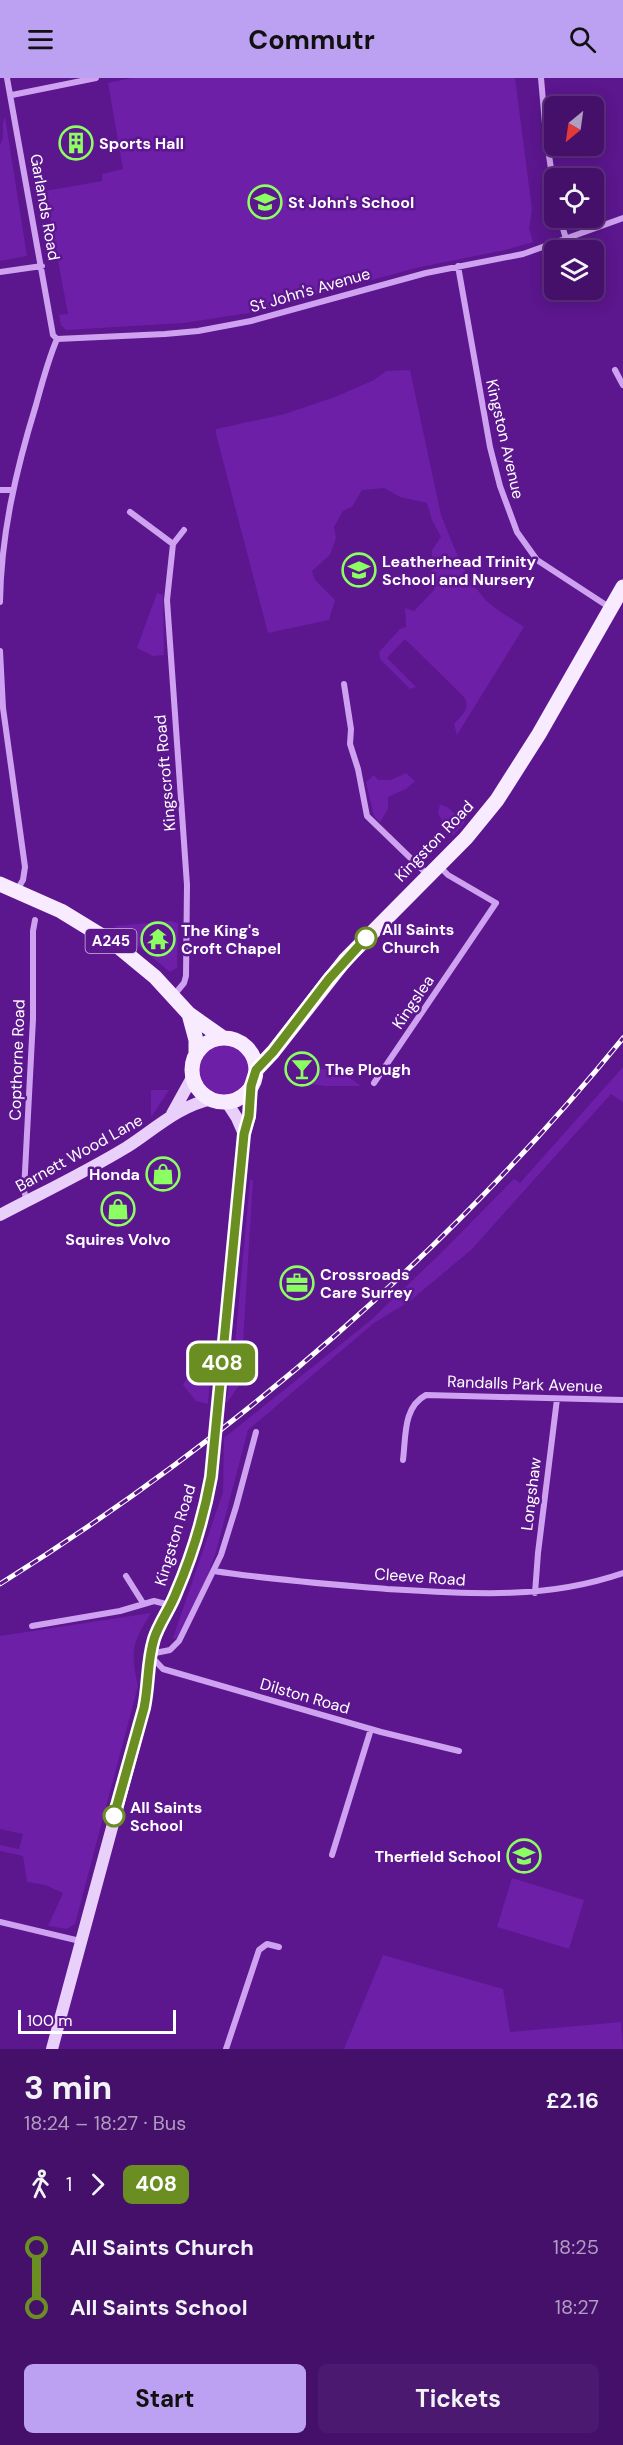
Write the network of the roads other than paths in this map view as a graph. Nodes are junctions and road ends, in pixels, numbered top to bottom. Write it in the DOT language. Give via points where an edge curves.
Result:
graph roads {
  1 [pos="96,78"];
  2 [pos="541,78"];
  3 [pos="8,80"];
  4 [pos="0,83"];
  5 [pos="12,95"];
  6 [pos="551,168"];
  7 [pos="623,218"];
  8 [pos="563,228"];
  9 [pos="566,239"];
  10 [pos="42,266"];
  11 [pos="458,266"];
  12 [pos="0,272"];
  13 [pos="57,339"];
  14 [pos="615,370"];
  15 [pos="623,385"];
  16 [pos="0,490"];
  17 [pos="12,490"];
  18 [pos="130,512"];
  19 [pos="184,530"];
  20 [pos="173,544"];
  21 [pos="623,587"];
  22 [pos="0,602"];
  23 [pos="609,608"];
  24 [pos="0,651"];
  25 [pos="345,684"];
  26 [pos="0,744"];
  27 [pos="8,744"];
  28 [pos="434,870"];
  29 [pos="0,884"];
  30 [pos="17,890"];
  31 [pos="35,920"];
  32 [pos="174,996"];
  33 [pos="189,1014"];
  34 [pos="223,1038"];
  35 [pos="282,1038"];
  36 [pos="242,1044"];
  37 [pos="196,1055"];
  38 [pos="256,1070"];
  39 [pos="193,1076"];
  40 [pos="374,1083"];
  41 [pos="251,1086"];
  42 [pos="219,1100"];
  43 [pos="171,1115"];
  44 [pos="244,1134"];
  45 [pos="27,1201"];
  46 [pos="0,1215"];
  47 [pos="556,1399"];
  48 [pos="623,1400"];
  49 [pos="256,1432"];
  50 [pos="403,1460"];
  51 [pos="214,1571"];
  52 [pos="623,1573"];
  53 [pos="126,1576"];
  54 [pos="535,1593"];
  55 [pos="143,1603"];
  56 [pos="171,1605"];
  57 [pos="32,1626"];
  58 [pos="150,1654"];
  59 [pos="371,1729"];
  60 [pos="459,1751"];
  61 [pos="332,1855"];
  62 [pos="0,1922"];
  63 [pos="80,1941"];
  64 [pos="279,1947"];
  65 [pos="52,2049"];
  66 [pos="226,2049"];
  1 -- 5 [label="street"];
  2 -- 6 [label="street"];
  3 -- 4 [label="street"];
  3 -- 5 [label="street, Garlands Road"];
  5 -- 10 [label="street, Garlands Road"];
  7 -- 9 [label="street, St John's Avenue"];
  8 -- 9 [label="street"];
  9 -- 11 [label="street, St John's Avenue" via="523,254"];
  10 -- 12 [label="street"];
  10 -- 13 [label="street, Garlands Road"];
  11 -- 13 [label="street, St John's Avenue" via="251,321 198,331"];
  11 -- 23 [label="street, Kingston Avenue" via="490,447 517,532 537,560"];
  13 -- 17 [label="street"];
  14 -- 15 [label="street"];
  16 -- 17 [label="street"];
  17 -- 22 [label="street" via="3,543"];
  18 -- 20 [label="street"];
  19 -- 20 [label="street"];
  20 -- 32 [label="street, Kingscroft Road" via="167,600 188,952 184,983"];
  21 -- 23 [label="main road, Kingston Road"];
  23 -- 28 [label="main road, Kingston Road" via="497,800"];
  24 -- 27 [label="street"];
  25 -- 28 [label="street" via="350,744 367,816"];
  26 -- 27 [label="street"];
  27 -- 30 [label="street" via="25,867"];
  28 -- 35 [label="main road, Kingston Road" via="345,960"];
  28 -- 40 [label="street, Kingslea" via="496,903"];
  29 -- 30 [label="main road, A245"];
  30 -- 32 [label="main road, A245" via="71,916 115,944"];
  31 -- 45 [label="street, Copthorne Road" via="24,1191"];
  32 -- 33 [label="main road, A245"];
  33 -- 34 [label="main road, A245"];
  33 -- 37 [label="main road, A245"];
  34 -- 36 [label="main road"];
  34 -- 37 [label="main road" via="207,1043"];
  35 -- 36 [label="main road" via="266,1045"];
  35 -- 38 [label="main road, Kingston Road"];
  36 -- 38 [label="main road" via="250,1051"];
  37 -- 39 [label="main road"];
  38 -- 41 [label="main road"];
  39 -- 42 [label="main road" via="199,1090"];
  39 -- 43 [label="main road, Barnett Wood Lane"];
  41 -- 42 [label="main road" via="240,1097"];
  41 -- 44 [label="main road, Kingston Road"];
  42 -- 43 [label="main road, Barnett Wood Lane" via="190,1105"];
  42 -- 44 [label="main road" via="237,1118"];
  43 -- 45 [label="main road, Barnett Wood Lane" via="126,1147"];
  44 -- 56 [label="main road, Kingston Road, bridge" via="211,1477 199,1526"];
  45 -- 46 [label="main road, Barnett Wood Lane"];
  47 -- 48 [label="street, Randalls Park Avenue"];
  47 -- 50 [label="street, Randalls Park Avenue" via="426,1395 411,1409"];
  47 -- 54 [label="street, Longshaw"];
  49 -- 51 [label="street"];
  51 -- 54 [label="street, Cleeve Road" via="278,1581 451,1593"];
  51 -- 58 [label="street" via="179,1641 170,1650"];
  52 -- 54 [label="street, Cleeve Road"];
  53 -- 55 [label="street"];
  55 -- 56 [label="street"];
  55 -- 57 [label="street" via="120,1611"];
  56 -- 58 [label="main road, Kingston Road"];
  58 -- 59 [label="street, Dilston Road" via="163,1669"];
  58 -- 63 [label="main road, Kingston Road" via="144,1708"];
  59 -- 60 [label="street, Dilston Road"];
  59 -- 61 [label="street"];
  62 -- 63 [label="street"];
  63 -- 65 [label="main road, Kingston Road"];
  64 -- 66 [label="street" via="267,1944 259,1950"];
}
